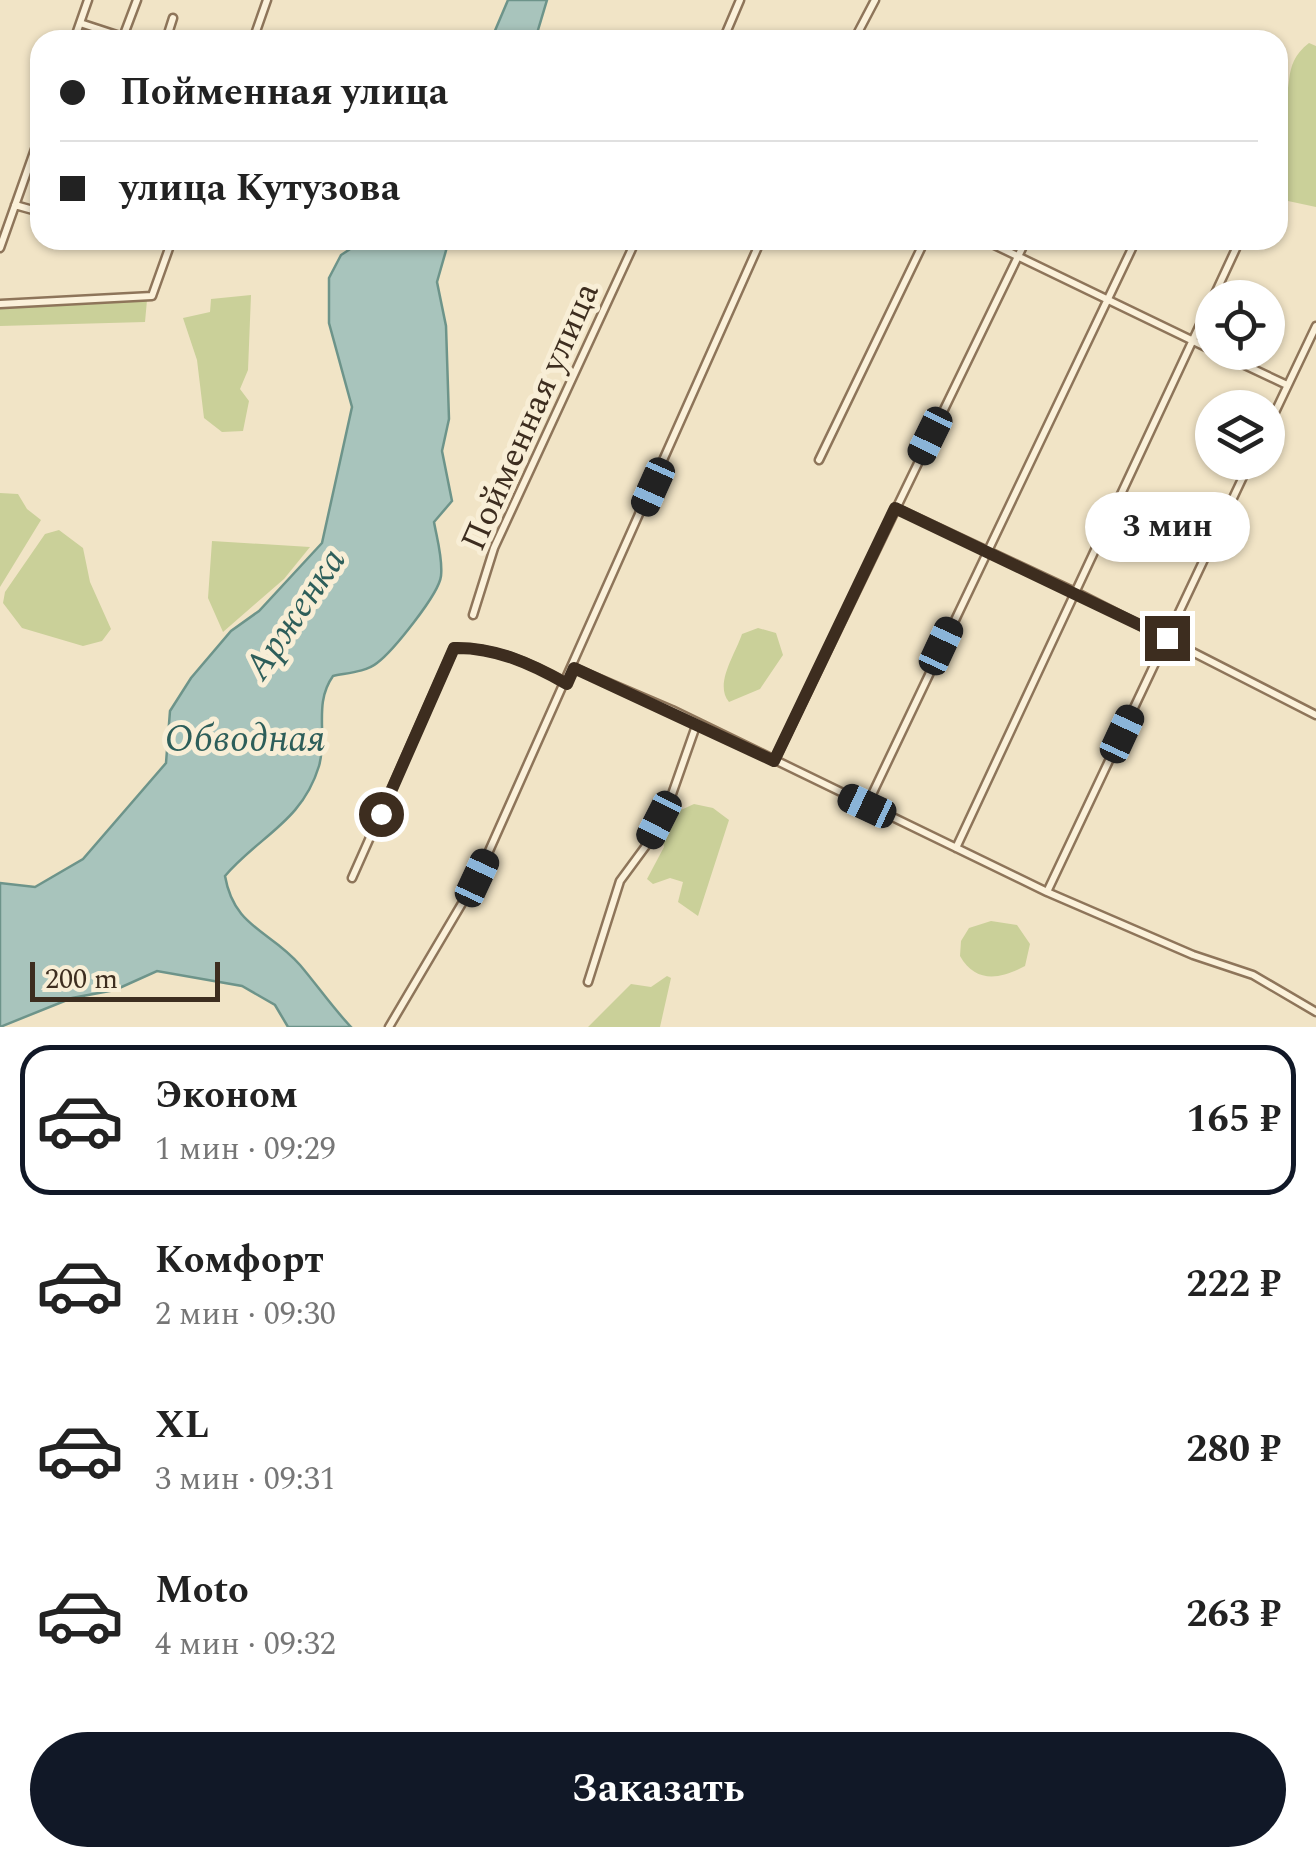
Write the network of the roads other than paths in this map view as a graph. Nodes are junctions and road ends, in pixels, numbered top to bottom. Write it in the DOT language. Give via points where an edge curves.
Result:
graph roads {
  1 [pos="88,0"];
  2 [pos="136,0"];
  3 [pos="268,0"];
  4 [pos="740,0"];
  5 [pos="875,0"];
  6 [pos="173,18"];
  7 [pos="80,23"];
  8 [pos="78,30"];
  9 [pos="102,30"];
  10 [pos="125,30"];
  11 [pos="169,30"];
  12 [pos="256,30"];
  13 [pos="727,30"];
  14 [pos="859,30"];
  15 [pos="30,163"];
  16 [pos="15,205"];
  17 [pos="30,209"];
  18 [pos="0,248"];
  19 [pos="169,250"];
  20 [pos="631,250"];
  21 [pos="758,250"];
  22 [pos="920,250"];
  23 [pos="1005,250"];
  24 [pos="1021,250"];
  25 [pos="1131,250"];
  26 [pos="1235,250"];
  27 [pos="1018,256"];
  28 [pos="1221,280"];
  29 [pos="1106,301"];
  30 [pos="0,304"];
  31 [pos="1316,326"];
  32 [pos="1195,337"];
  33 [pos="1193,341"];
  34 [pos="1255,370"];
  35 [pos="1287,385"];
  36 [pos="1285,390"];
  37 [pos="820,460"];
  38 [pos="1242,480"];
  39 [pos="895,508"];
  40 [pos="986,550"];
  41 [pos="1075,592"];
  42 [pos="472,615"];
  43 [pos="1167,638"];
  44 [pos="574,668"];
  45 [pos="567,684"];
  46 [pos="1316,715"];
  47 [pos="697,722"];
  48 [pos="774,761"];
  49 [pos="867,806"];
  50 [pos="956,848"];
  51 [pos="352,878"];
  52 [pos="1046,892"];
  53 [pos="588,982"];
  54 [pos="1316,1012"];
  55 [pos="389,1027"];
  1 -- 7 [label="street"];
  2 -- 10 [label="street"];
  3 -- 12 [label="street"];
  4 -- 13 [label="street"];
  5 -- 14 [label="street"];
  6 -- 11 [label="street"];
  7 -- 8 [label="street"];
  7 -- 9 [label="street"];
  15 -- 16 [label="street"];
  16 -- 17 [label="street"];
  16 -- 18 [label="street"];
  19 -- 30 [label="street" via="152,296"];
  20 -- 42 [label="street, Пойменная улица" via="494,548"];
  21 -- 44 [label="street"];
  22 -- 37 [label="street"];
  23 -- 27 [label="street"];
  24 -- 27 [label="street"];
  25 -- 29 [label="street"];
  26 -- 28 [label="street"];
  27 -- 29 [label="street"];
  27 -- 39 [label="street"];
  29 -- 33 [label="street"];
  29 -- 40 [label="street"];
  31 -- 35 [label="street"];
  32 -- 33 [label="street"];
  33 -- 41 [label="street"];
  34 -- 35 [label="street"];
  35 -- 36 [label="street"];
  38 -- 43 [label="street"];
  39 -- 40 [label="street"];
  39 -- 48 [label="street"];
  40 -- 41 [label="street"];
  40 -- 49 [label="street"];
  41 -- 43 [label="street"];
  41 -- 50 [label="street"];
  43 -- 46 [label="street"];
  43 -- 52 [label="street"];
  44 -- 45 [label="street"];
  44 -- 47 [label="street"];
  45 -- 51 [label="street" via="478,647 454,648"];
  45 -- 55 [label="street" via="477,878"];
  47 -- 48 [label="street"];
  47 -- 53 [label="street" via="671,797 620,881"];
  48 -- 49 [label="street"];
  49 -- 50 [label="street"];
  50 -- 52 [label="street"];
  52 -- 54 [label="street" via="1253,975"];
}
